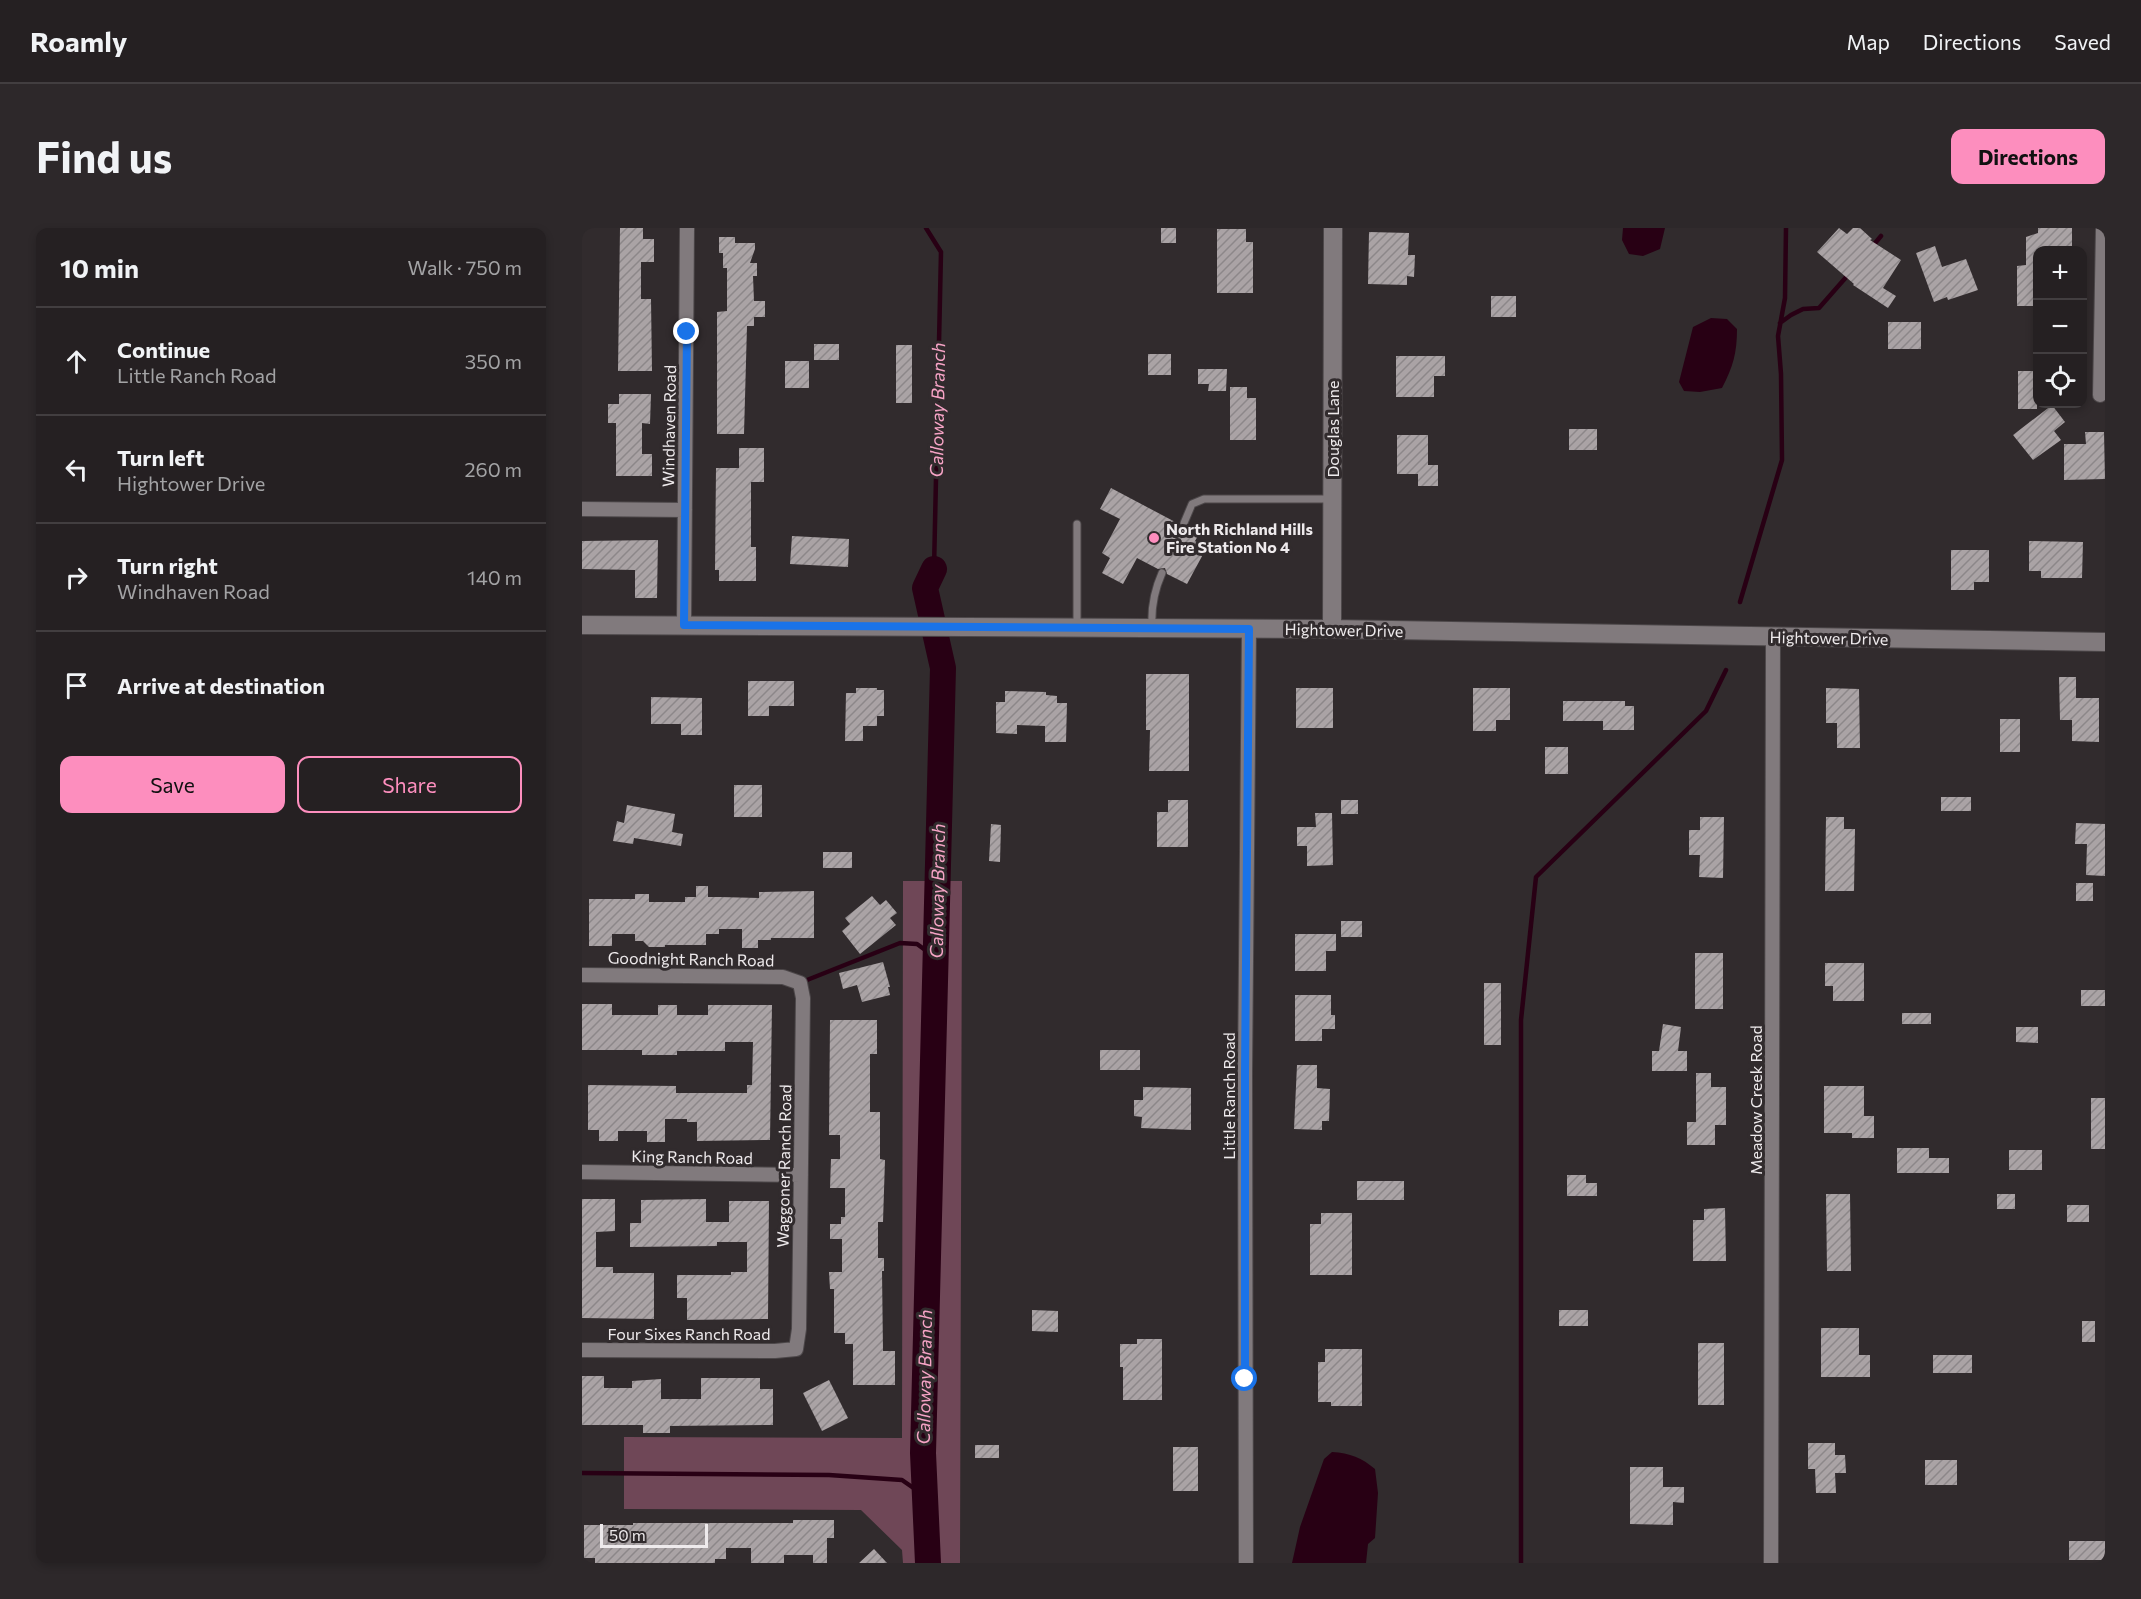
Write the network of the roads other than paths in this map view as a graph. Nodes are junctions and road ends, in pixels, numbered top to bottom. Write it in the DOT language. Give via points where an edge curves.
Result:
graph roads {
  1 [pos="687,228"];
  2 [pos="1333,228"];
  3 [pos="2103,228"];
  4 [pos="2100,395"];
  5 [pos="1332,499"];
  6 [pos="582,509"];
  7 [pos="685,510"];
  8 [pos="1184,523"];
  9 [pos="1077,524"];
  10 [pos="1162,573"];
  11 [pos="582,625"];
  12 [pos="684,625"];
  13 [pos="1077,628"];
  14 [pos="1152,628"];
  15 [pos="1249,629"];
  16 [pos="1332,629"];
  17 [pos="1773,638"];
  18 [pos="2105,642"];
  19 [pos="582,975"];
  20 [pos="800,982"];
  21 [pos="582,1172"];
  22 [pos="801,1174"];
  23 [pos="796,1349"];
  24 [pos="582,1350"];
  25 [pos="1246,1563"];
  26 [pos="1771,1563"];
  1 -- 7 [label="street, Windhaven Road"];
  2 -- 5 [label="street, Douglas Lane"];
  3 -- 4 [label="street"];
  5 -- 8 [label="lane" via="1204,499 1192,504"];
  5 -- 16 [label="street, Douglas Lane"];
  6 -- 7 [label="street"];
  7 -- 12 [label="street, Windhaven Road"];
  9 -- 13 [label="lane"];
  10 -- 14 [label="lane" via="1154,592"];
  11 -- 12 [label="street, Hightower Drive"];
  12 -- 13 [label="street, Hightower Drive"];
  13 -- 14 [label="street, Hightower Drive"];
  14 -- 15 [label="street, Hightower Drive"];
  15 -- 16 [label="street, Hightower Drive"];
  15 -- 25 [label="street, Little Ranch Road"];
  16 -- 17 [label="street, Hightower Drive"];
  17 -- 18 [label="street, Hightower Drive"];
  17 -- 26 [label="street, Meadow Creek Road"];
  19 -- 20 [label="street, Goodnight Ranch Road" via="783,977"];
  20 -- 22 [label="street, Waggoner Ranch Road"];
  21 -- 22 [label="street, King Ranch Road"];
  22 -- 23 [label="street, Waggoner Ranch Road"];
  23 -- 24 [label="street, Four Sixes Ranch Road"];
}
